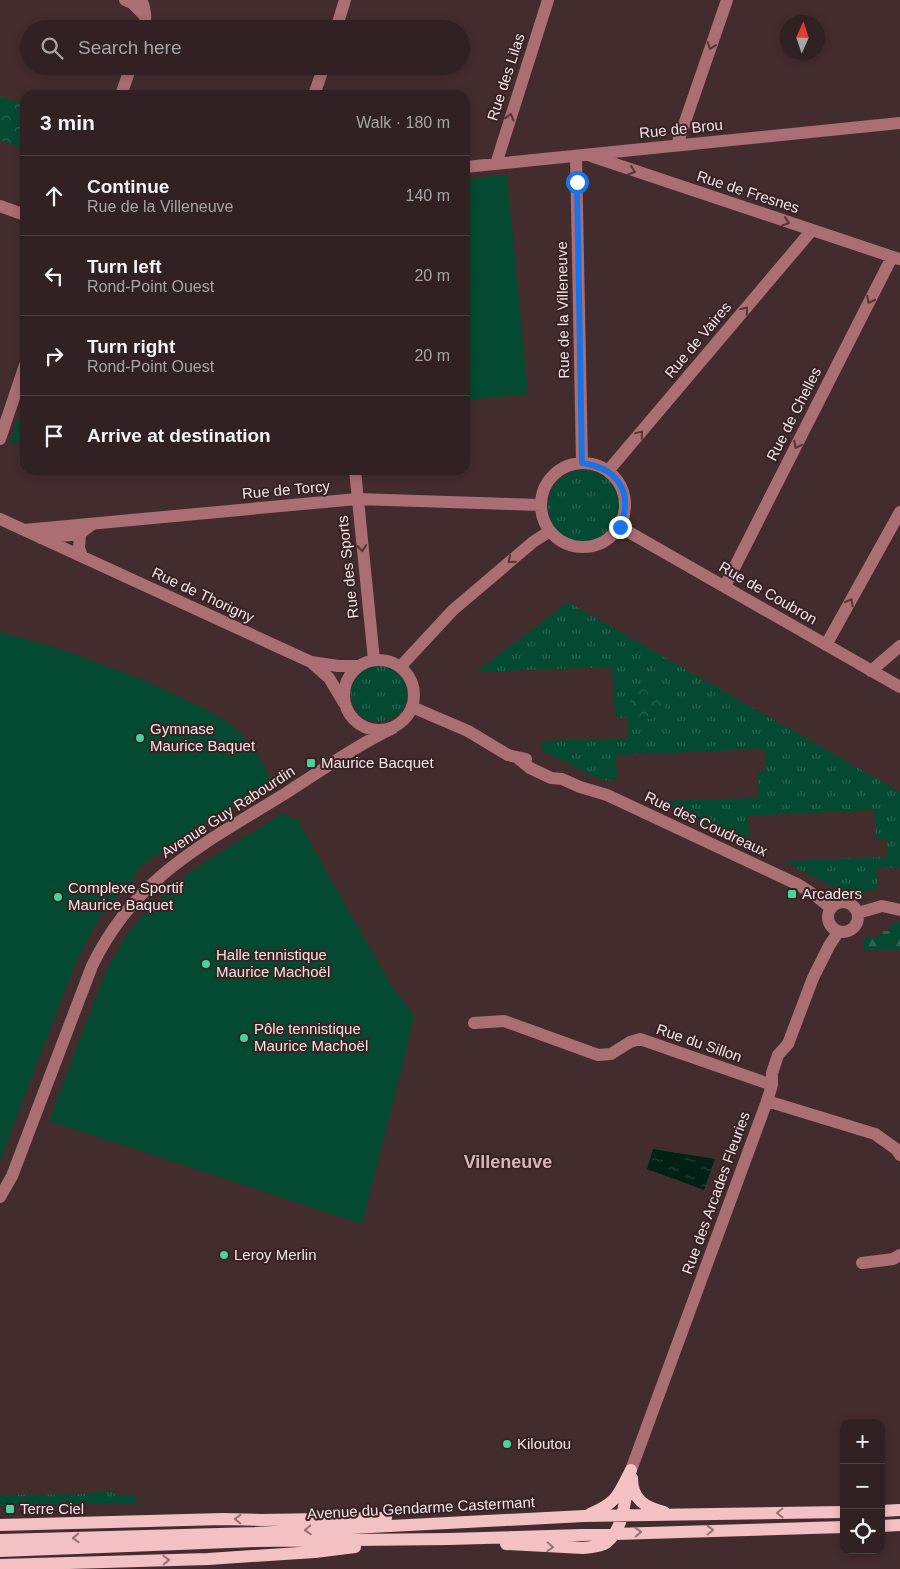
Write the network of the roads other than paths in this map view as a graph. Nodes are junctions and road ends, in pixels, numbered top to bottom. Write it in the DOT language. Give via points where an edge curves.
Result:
graph roads {
  1 [pos="125,0"];
  2 [pos="141,0"];
  3 [pos="345,0"];
  4 [pos="548,0"];
  5 [pos="727,0"];
  6 [pos="144,15"];
  7 [pos="145,20"];
  8 [pos="339,20"];
  9 [pos="128,75"];
  10 [pos="321,75"];
  11 [pos="123,90"];
  12 [pos="316,90"];
  13 [pos="900,122"];
  14 [pos="677,145"];
  15 [pos="581,155"];
  16 [pos="496,164"];
  17 [pos="470,167"];
  18 [pos="0,206"];
  19 [pos="20,213"];
  20 [pos="812,230"];
  21 [pos="896,258"];
  22 [pos="20,380"];
  23 [pos="0,439"];
  24 [pos="582,463"];
  25 [pos="608,471"];
  26 [pos="355,475"];
  27 [pos="357,499"];
  28 [pos="541,505"];
  29 [pos="900,512"];
  30 [pos="0,519"];
  31 [pos="93,524"];
  32 [pos="620,527"];
  33 [pos="24,530"];
  34 [pos="550,531"];
  35 [pos="80,534"];
  36 [pos="41,538"];
  37 [pos="82,556"];
  38 [pos="725,586"];
  39 [pos="826,645"];
  40 [pos="900,646"];
  41 [pos="374,660"];
  42 [pos="312,662"];
  43 [pos="359,666"];
  44 [pos="400,667"];
  45 [pos="870,671"];
  46 [pos="900,687"];
  47 [pos="344,703"];
  48 [pos="412,707"];
  49 [pos="351,717"];
  50 [pos="393,728"];
  51 [pos="369,739"];
  52 [pos="831,908"];
  53 [pos="900,910"];
  54 [pos="858,913"];
  55 [pos="838,932"];
  56 [pos="474,1023"];
  57 [pos="772,1085"];
  58 [pos="767,1100"];
  59 [pos="900,1156"];
  60 [pos="0,1197"];
  61 [pos="900,1255"];
  62 [pos="862,1263"];
  63 [pos="631,1470"];
  64 [pos="900,1510"];
  65 [pos="885,1511"];
  66 [pos="840,1512"];
  67 [pos="672,1514"];
  68 [pos="622,1515"];
  69 [pos="584,1516"];
  70 [pos="0,1525"];
  71 [pos="900,1525"];
  72 [pos="885,1526"];
  73 [pos="840,1527"];
  74 [pos="615,1534"];
  75 [pos="432,1539"];
  76 [pos="0,1540"];
  77 [pos="0,1551"];
  78 [pos="0,1565"];
  1 -- 6 [label="street" via="132,2"];
  2 -- 6 [label="street" via="145,6"];
  3 -- 8 [label="street"];
  16 -- 4 [label="street, Rue des Lilas, one-way"];
  5 -- 14 [label="street, one-way"];
  6 -- 7 [label="street"];
  9 -- 11 [label="street"];
  10 -- 12 [label="street"];
  13 -- 14 [label="street, Rue de Brou"];
  14 -- 15 [label="street, Rue de Brou"];
  15 -- 16 [label="street, Rue de Brou"];
  15 -- 20 [label="street, Rue de Fresnes, one-way"];
  15 -- 24 [label="street, Rue de la Villeneuve"];
  16 -- 17 [label="street, Rue de Brou"];
  18 -- 19 [label="street"];
  20 -- 21 [label="street, Rue de Fresnes"];
  25 -- 20 [label="street, Rue de Vaires, one-way"];
  21 -- 38 [label="street, Rue de Chelles, one-way"];
  22 -- 23 [label="street"];
  24 -- 25 [label="street"];
  24 -- 28 [label="street" via="569,466 549,481"];
  25 -- 32 [label="street" via="617,480 626,503"];
  26 -- 27 [label="street, Rue des Sports"];
  27 -- 28 [label="street, Rue de Torcy"];
  27 -- 31 [label="street, Rue de Torcy"];
  27 -- 41 [label="street, Rue des Sports, one-way"];
  28 -- 34 [label="street"];
  39 -- 29 [label="street, one-way"];
  30 -- 33 [label="street, Rue de Thorigny"];
  31 -- 33 [label="street, Rue de Torcy"];
  31 -- 35 [label="street"];
  32 -- 34 [label="street" via="605,541 586,547 572,546"];
  32 -- 38 [label="street, Rue de Coubron"];
  33 -- 36 [label="street, Rue de Thorigny"];
  34 -- 44 [label="street, one-way" via="459,605"];
  35 -- 36 [label="street"];
  35 -- 37 [label="street"];
  36 -- 37 [label="street, Rue de Thorigny"];
  37 -- 42 [label="street, Rue de Thorigny"];
  38 -- 39 [label="street, Rue de Coubron"];
  39 -- 45 [label="street, Rue de Coubron"];
  40 -- 45 [label="street"];
  41 -- 43 [label="street"];
  41 -- 44 [label="street" via="392,662"];
  42 -- 43 [label="street, Rue de Thorigny"];
  42 -- 47 [label="street, Rue de Thorigny" via="329,678"];
  43 -- 47 [label="street" via="345,686"];
  44 -- 48 [label="street" via="413,685"];
  45 -- 46 [label="street, Rue de Coubron"];
  47 -- 49 [label="street"];
  48 -- 50 [label="street" via="406,718"];
  48 -- 52 [label="street, Rue des Coudreaux" via="468,731 551,778 607,795 799,885"];
  49 -- 50 [label="street" via="370,730"];
  49 -- 51 [label="street"];
  50 -- 51 [label="street, Avenue Guy Rabourdin"];
  51 -- 60 [label="street, Avenue Guy Rabourdin" via="198,847 158,878 127,909 106,938 92,966 12,1176"];
  52 -- 54 [label="street" via="844,902 852,905"];
  52 -- 55 [label="street" via="828,921"];
  53 -- 54 [label="street" via="882,906"];
  54 -- 55 [label="street" via="858,922 852,930"];
  55 -- 57 [label="street, Rue des Arcades Fleuries" via="813,978 788,1044 778,1055"];
  56 -- 57 [label="street, Rue du Sillon" via="504,1021 598,1055 610,1054 640,1039"];
  57 -- 58 [label="street, Rue des Arcades Fleuries"];
  58 -- 59 [label="street" via="875,1134 896,1149"];
  58 -- 63 [label="street, Rue des Arcades Fleuries"];
  61 -- 62 [label="street"];
  63 -- 67 [label="main road" via="638,1500"];
  63 -- 68 [label="main road"];
  63 -- 69 [label="main road" via="614,1501"];
  64 -- 65 [label="main road"];
  66 -- 67 [label="main road, Avenue du Gendarme Castermant, one-way"];
  67 -- 68 [label="main road, Avenue du Gendarme Castermant"];
  68 -- 69 [label="main road, Avenue du Gendarme Castermant"];
  68 -- 74 [label="main road"];
  69 -- 70 [label="main road, one-way" via="223,1519"];
  69 -- 76 [label="main road, Avenue du Gendarme Castermant, one-way" via="255,1533"];
  71 -- 72 [label="main road"];
  74 -- 73 [label="main road, one-way"];
  75 -- 74 [label="main road, Avenue du Gendarme Castermant, one-way" via="583,1548 605,1544"];
  75 -- 77 [label="main road, Avenue du Gendarme Castermant" via="255,1541"];
  78 -- 75 [label="main road, one-way" via="315,1552"];
}
